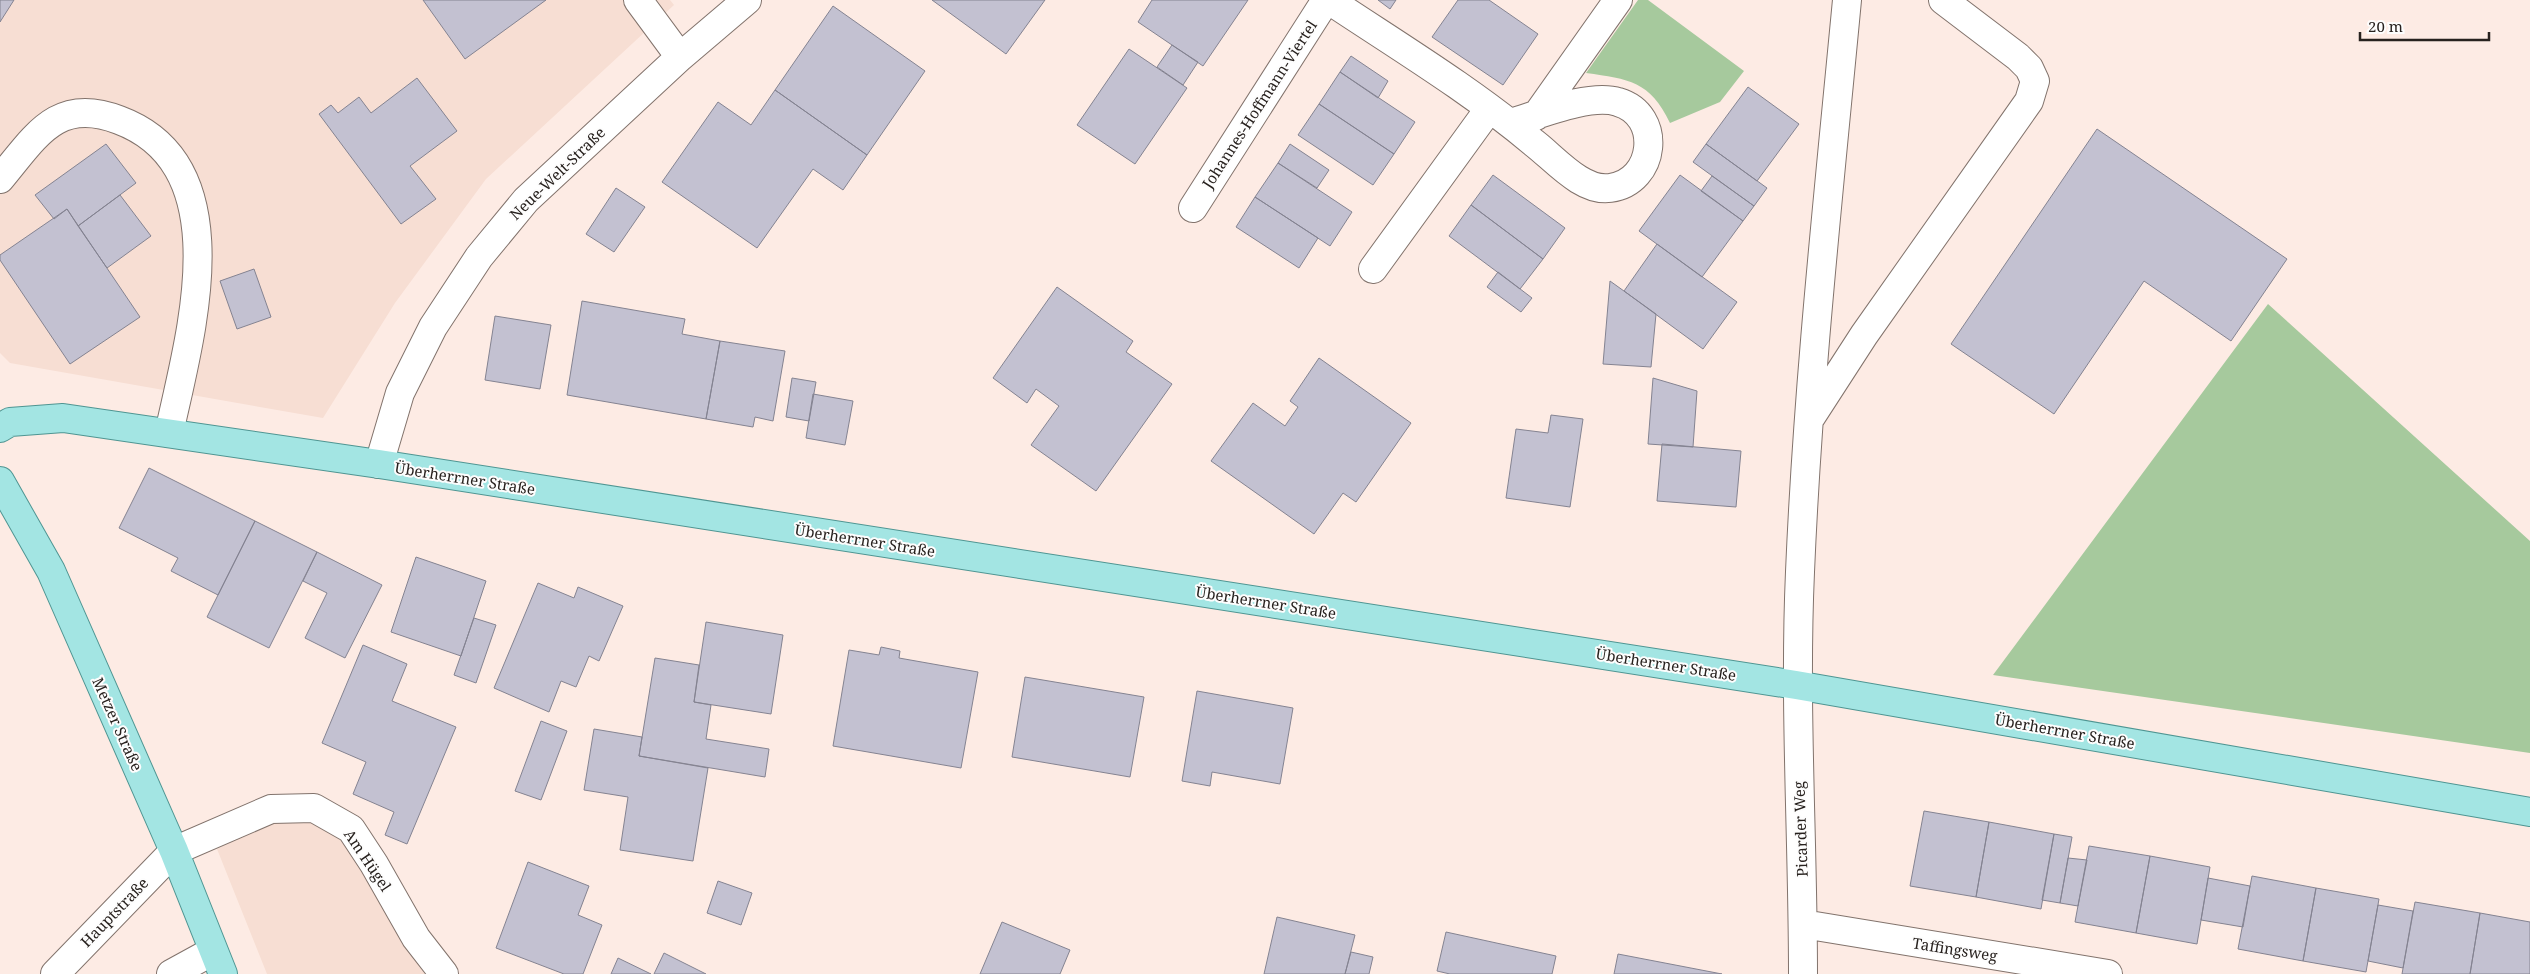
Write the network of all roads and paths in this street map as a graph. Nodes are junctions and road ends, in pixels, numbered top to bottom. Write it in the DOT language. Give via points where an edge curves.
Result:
graph roads {
  1 [pos="638,0"];
  2 [pos="747,0"];
  3 [pos="1327,0"];
  4 [pos="1618,0"];
  5 [pos="1847,0"];
  6 [pos="1943,0"];
  7 [pos="680,57"];
  8 [pos="1500,116"];
  9 [pos="1536,116"];
  10 [pos="0,179"];
  11 [pos="1193,208"];
  12 [pos="1373,269"];
  13 [pos="1807,424"];
  14 [pos="0,428"];
  15 [pos="169,433"];
  16 [pos="379,464"];
  17 [pos="0,481"];
  18 [pos="1796,685"];
  19 [pos="2530,812"];
  20 [pos="174,851"];
  21 [pos="1803,924"];
  22 [pos="218,963"];
  23 [pos="55,974"];
  24 [pos="171,974"];
  25 [pos="444,974"];
  26 [pos="1803,974"];
  27 [pos="2108,974"];
  1 -- 7 [label="street"];
  2 -- 7 [label="street, Neue-Welt-Straße"];
  3 -- 8 [label="street, Johannes-Hoffmann-Viertel"];
  3 -- 11 [label="street, Johannes-Hoffmann-Viertel"];
  4 -- 9 [label="street"];
  5 -- 13 [label="street, Picarder Weg"];
  6 -- 13 [label="street" via="2029,68 2035,81 2029,101 1864,335"];
  7 -- 16 [label="street, Neue-Welt-Straße" via="526,200 478,257 433,327 400,393"];
  8 -- 9 [label="street, Johannes-Hoffmann-Viertel"];
  8 -- 9 [label="street, Johannes-Hoffmann-Viertel" via="1591,186 1602,189 1616,187 1631,180 1643,168 1649,150 1649,136 1641,118 1630,107 1616,101 1597,101"];
  8 -- 12 [label="street"];
  10 -- 15 [label="street" via="44,127 70,113 99,112 134,125 166,152 189,190 198,245 195,314"];
  13 -- 18 [label="street, Picarder Weg"];
  14 -- 15 [label="main road, Überherrner Straße" via="10,422 62,418"];
  15 -- 16 [label="main road, Überherrner Straße"];
  16 -- 18 [label="main road, Überherrner Straße"];
  17 -- 20 [label="main road, Metzer Straße" via="51,571"];
  18 -- 19 [label="main road, Überherrner Straße"];
  18 -- 21 [label="street, Picarder Weg"];
  20 -- 22 [label="main road, Metzer Straße"];
  20 -- 23 [label="street, Hauptstraße"];
  20 -- 25 [label="street, Am Hügel" via="271,809 314,808 351,829 416,938"];
  21 -- 26 [label="street, Picarder Weg"];
  21 -- 27 [label="street, Taffingsweg"];
  22 -- 24 [label="street"];
}
